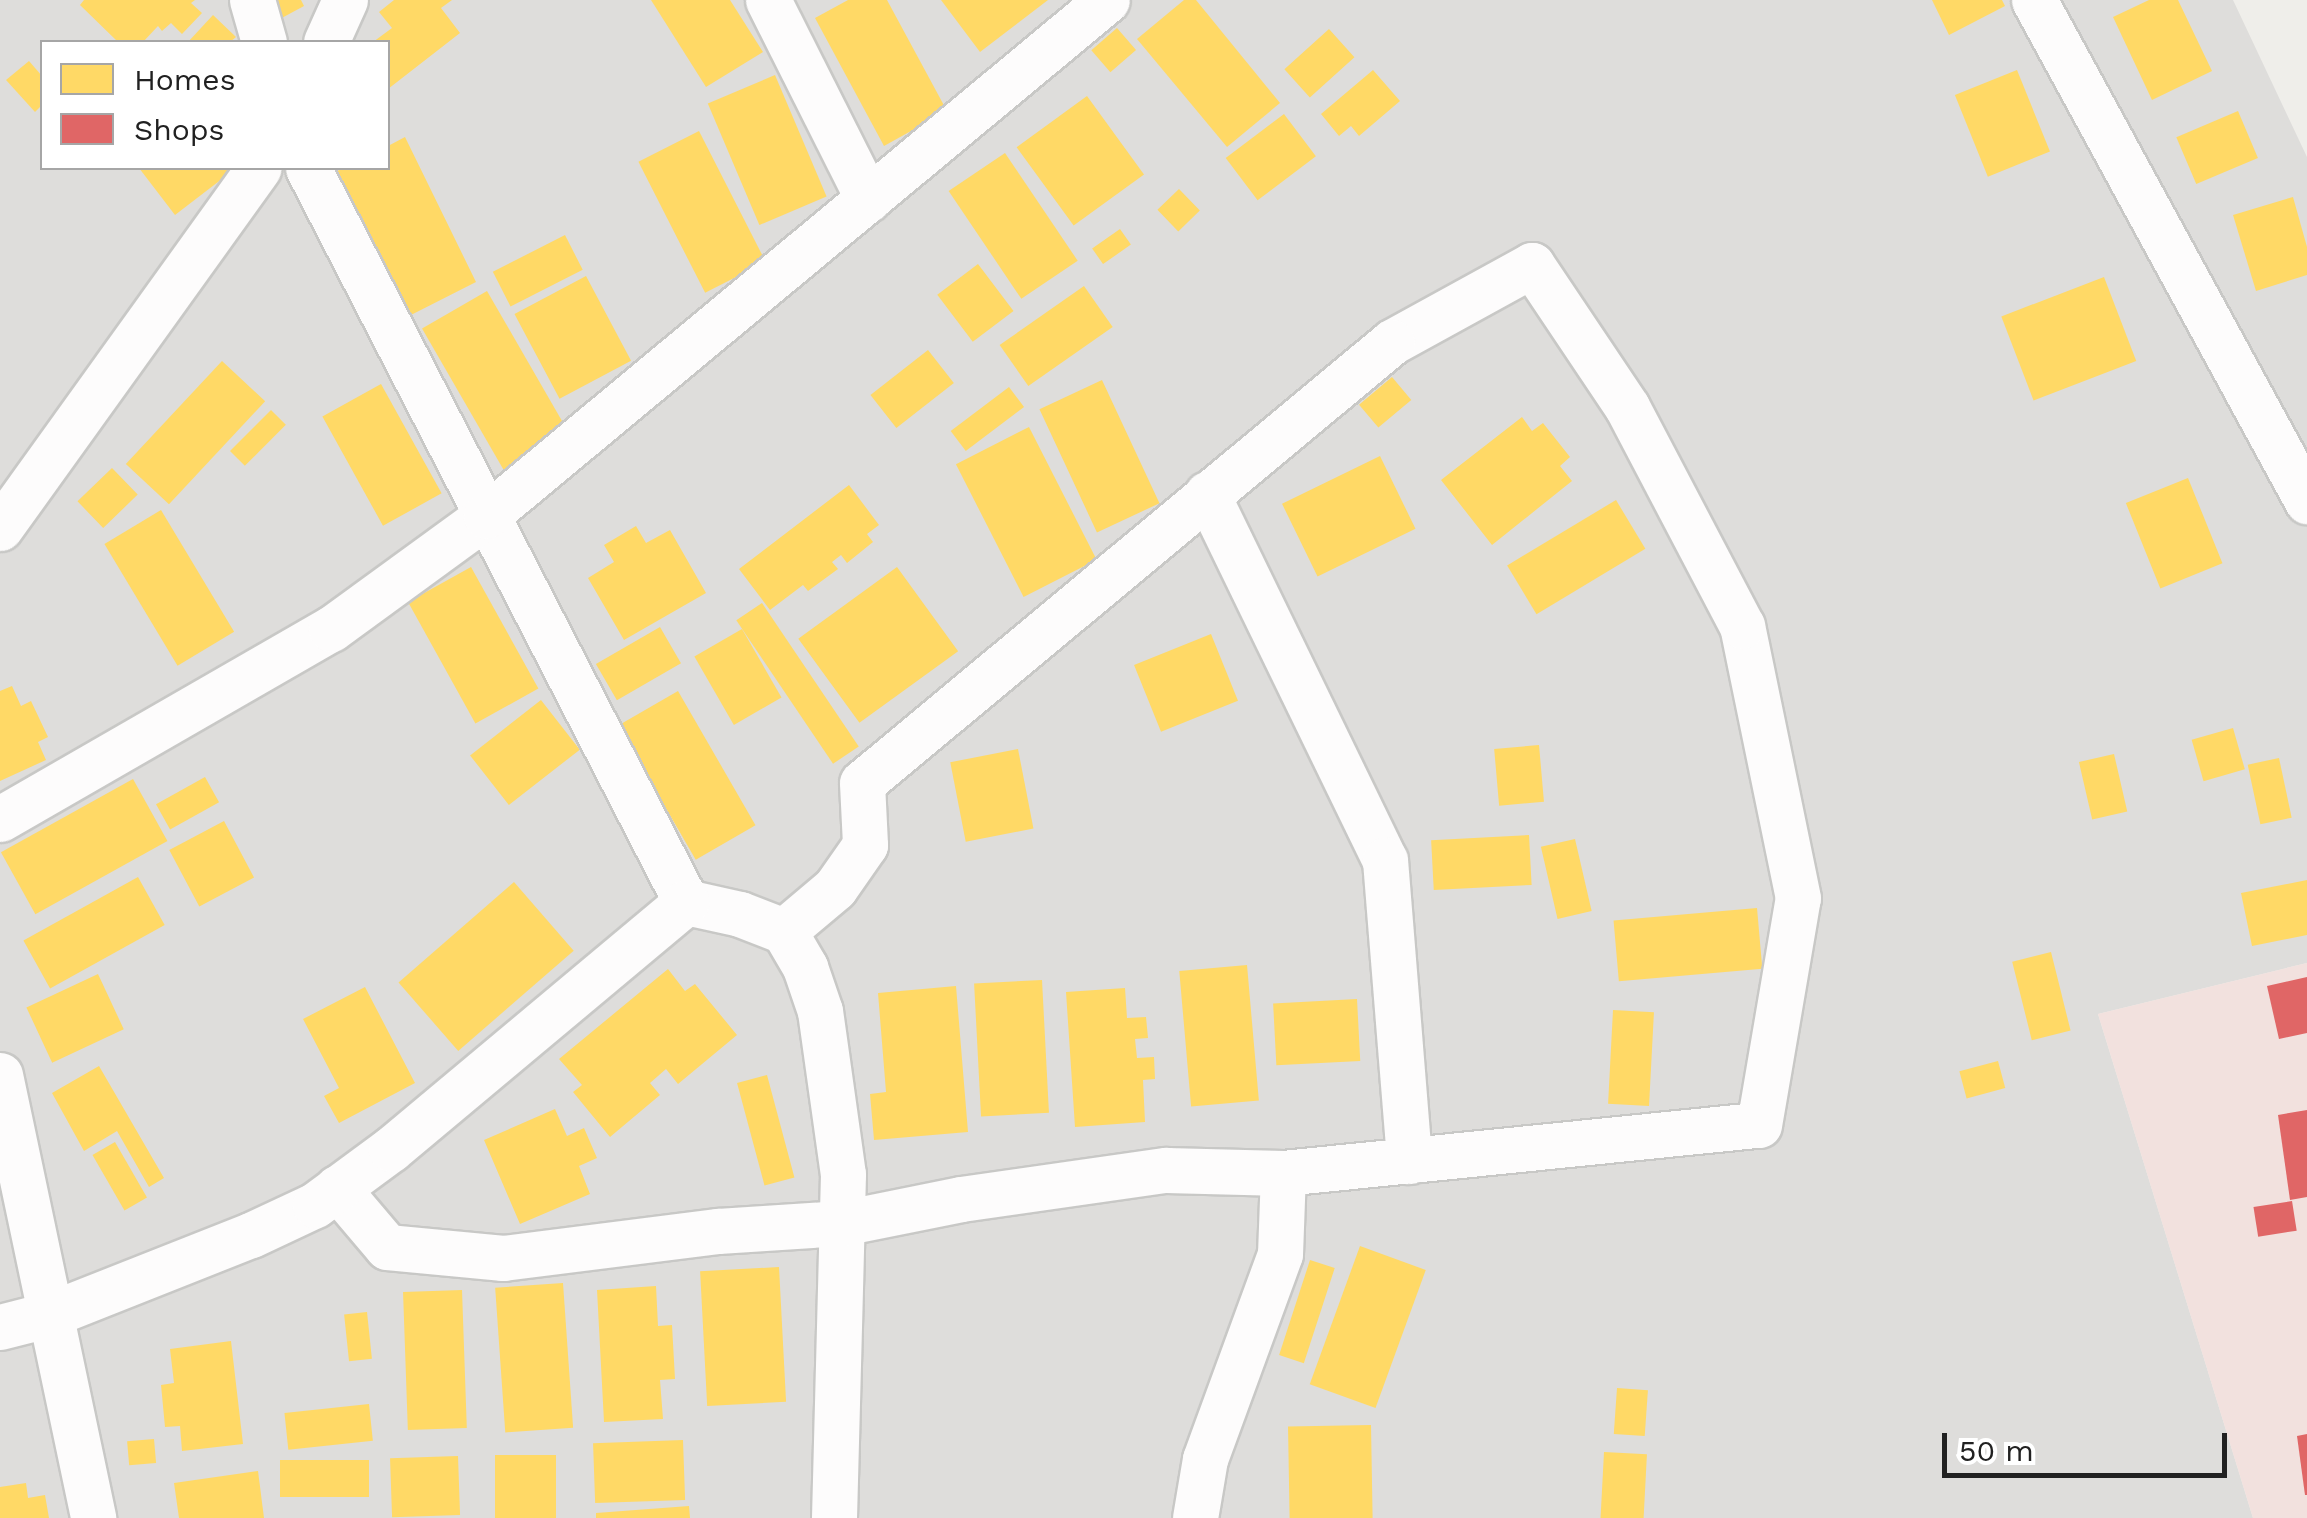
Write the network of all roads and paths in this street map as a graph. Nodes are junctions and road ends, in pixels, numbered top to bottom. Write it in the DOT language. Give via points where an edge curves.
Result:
graph roads {
  1 [pos="252,0"];
  2 [pos="345,0"];
  3 [pos="768,0"];
  4 [pos="1107,0"];
  5 [pos="2034,0"];
  6 [pos="263,40"];
  7 [pos="327,40"];
  8 [pos="258,170"];
  9 [pos="309,170"];
  10 [pos="868,199"];
  11 [pos="1207,494"];
  12 [pos="2307,502"];
  13 [pos="486,516"];
  14 [pos="0,528"];
  15 [pos="0,819"];
  16 [pos="686,902"];
  17 [pos="784,931"];
  18 [pos="0,1075"];
  19 [pos="1409,1161"];
  20 [pos="1283,1173"];
  21 [pos="337,1188"];
  22 [pos="842,1222"];
  23 [pos="51,1314"];
  24 [pos="0,1327"];
  25 [pos="93,1518"];
  26 [pos="834,1518"];
  27 [pos="1195,1518"];
  1 -- 6 [label="street"];
  2 -- 7 [label="street"];
  3 -- 10 [label="street"];
  4 -- 10 [label="street"];
  5 -- 12 [label="street"];
  8 -- 14 [label="street"];
  9 -- 13 [label="street"];
  10 -- 13 [label="street"];
  11 -- 17 [label="street" via="862,783 864,844 835,888"];
  11 -- 19 [label="street" via="1385,860"];
  11 -- 19 [label="street" via="1392,342 1532,266 1626,407 1742,626 1798,898 1759,1125"];
  13 -- 15 [label="street" via="331,630"];
  13 -- 16 [label="street"];
  16 -- 17 [label="street"];
  16 -- 21 [label="street"];
  17 -- 22 [label="street" via="820,1011 843,1174"];
  18 -- 23 [label="street"];
  19 -- 20 [label="street"];
  20 -- 22 [label="street" via="1166,1170"];
  20 -- 27 [label="street" via="1280,1254 1205,1460"];
  21 -- 22 [label="street" via="386,1247 502,1258 718,1230"];
  21 -- 23 [label="street" via="252,1235"];
  22 -- 26 [label="street"];
  23 -- 24 [label="street"];
  23 -- 25 [label="street"];
}
